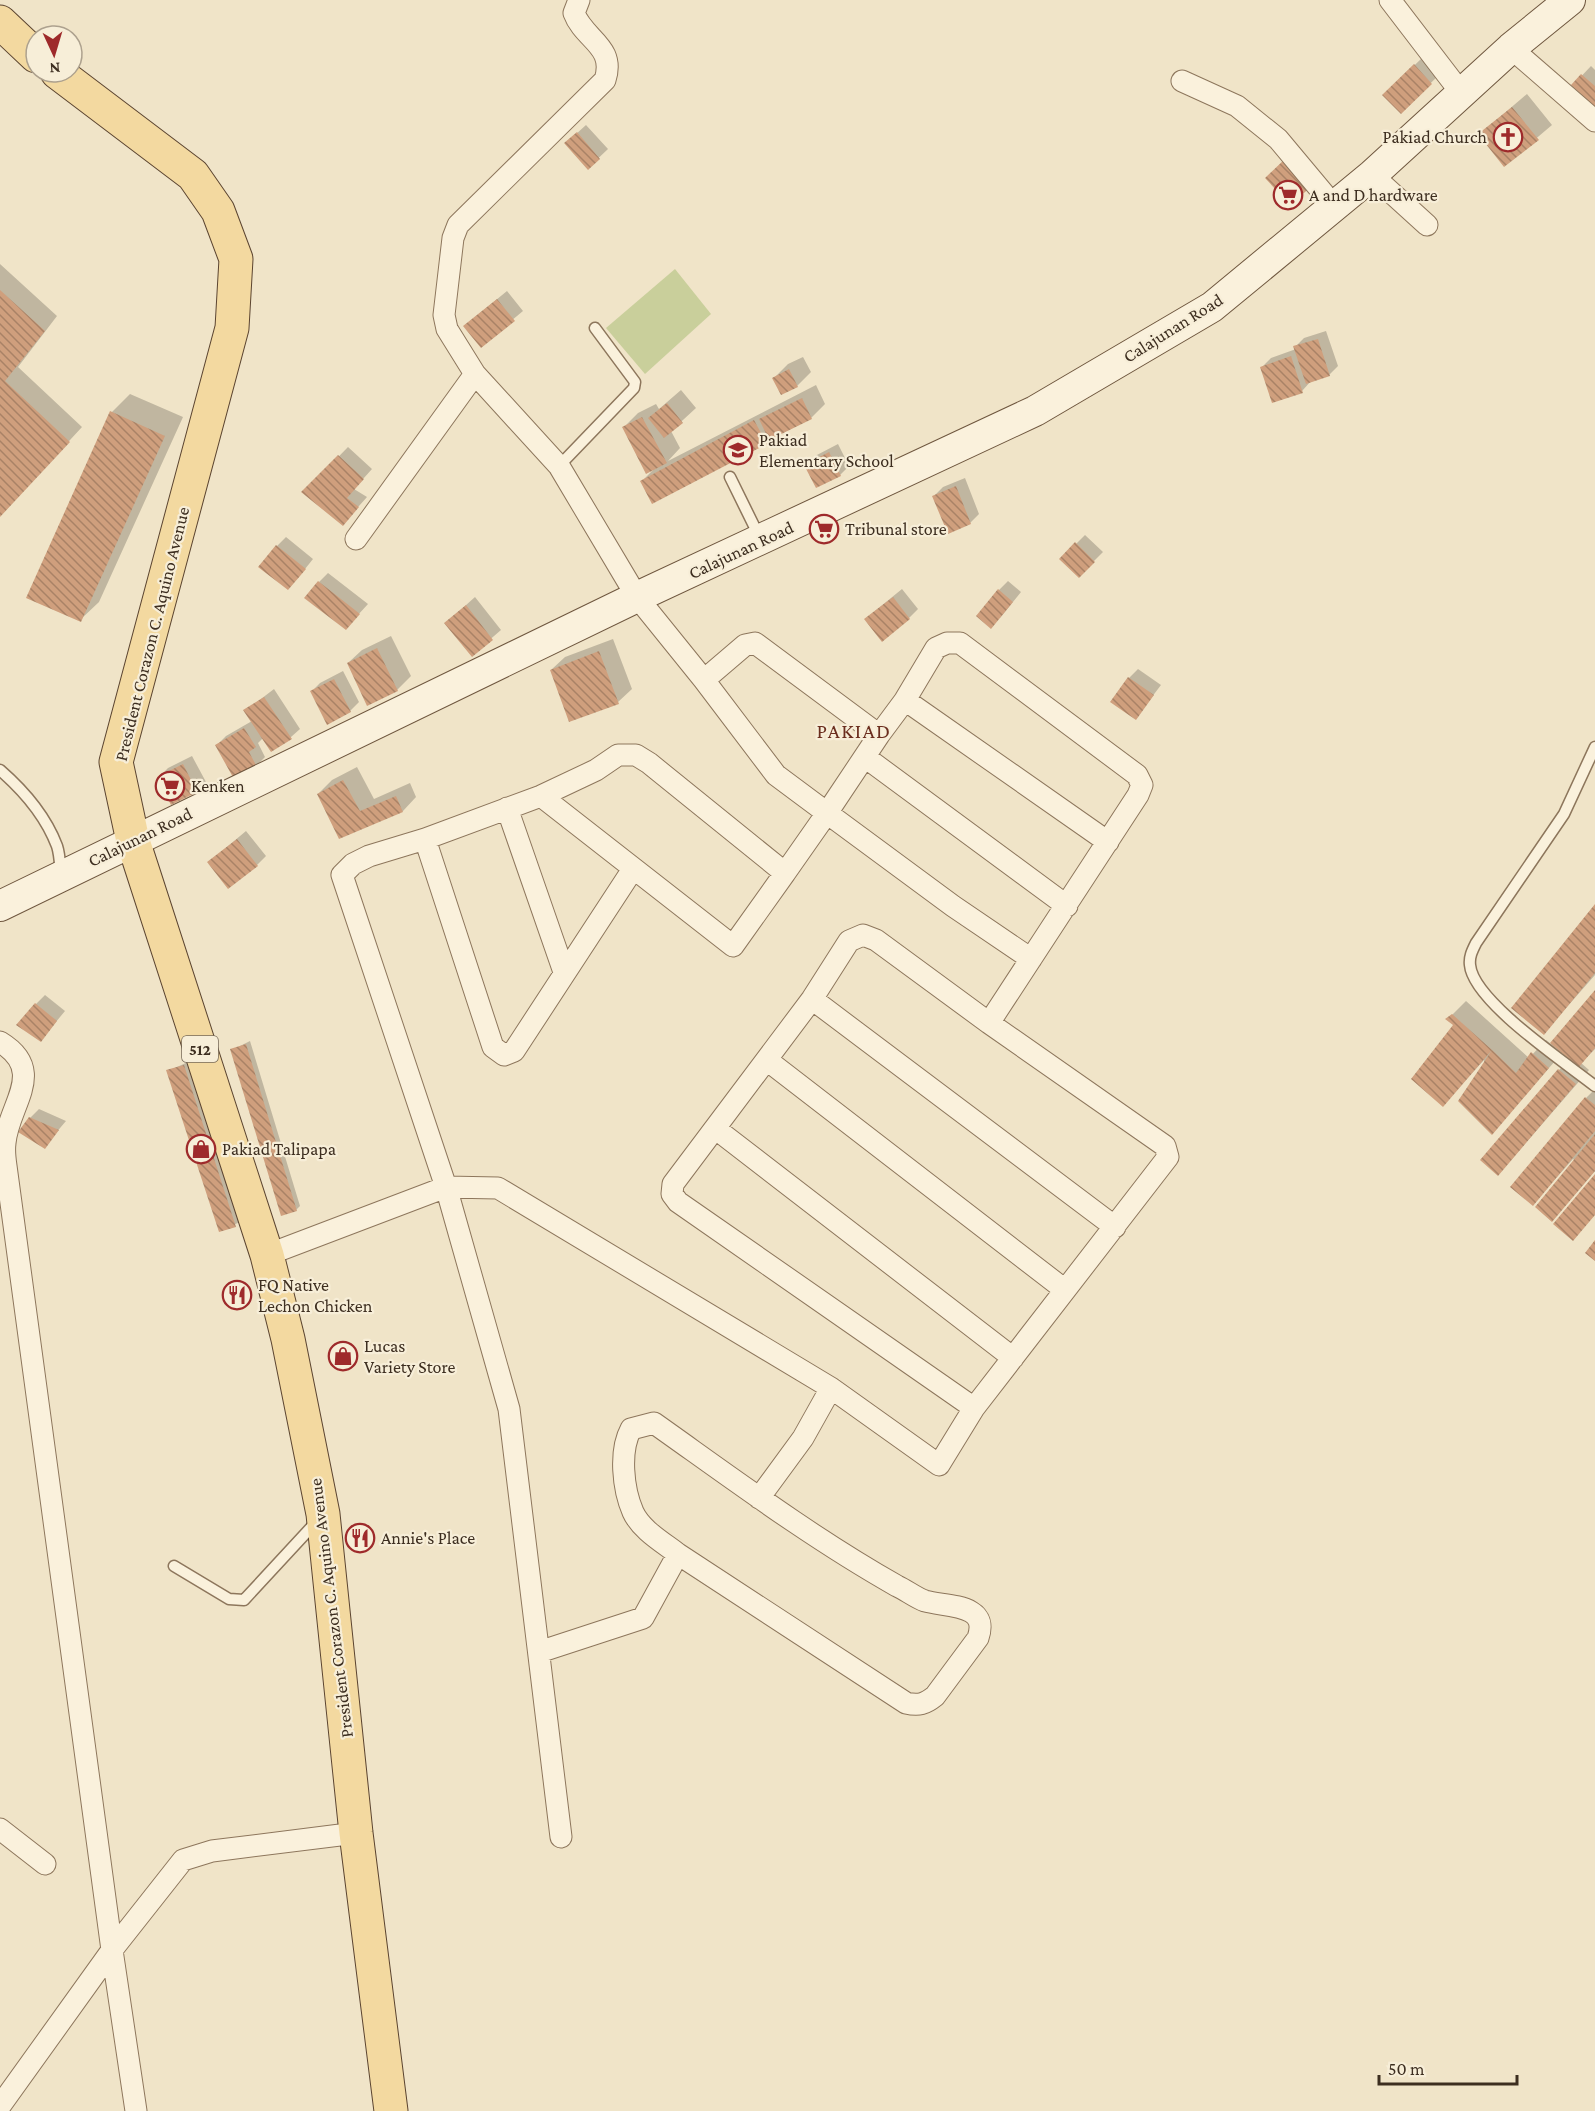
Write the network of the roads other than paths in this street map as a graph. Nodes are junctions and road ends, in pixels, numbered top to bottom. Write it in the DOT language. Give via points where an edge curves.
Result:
graph roads {
  1 [pos="579,0"];
  2 [pos="1390,0"];
  3 [pos="1570,0"];
  4 [pos="0,22"];
  5 [pos="24,45"];
  6 [pos="1511,48"];
  7 [pos="1182,81"];
  8 [pos="73,84"];
  9 [pos="1462,94"];
  10 [pos="1595,121"];
  11 [pos="1372,175"];
  12 [pos="1334,206"];
  13 [pos="1427,225"];
  14 [pos="595,328"];
  15 [pos="475,374"];
  16 [pos="559,466"];
  17 [pos="730,477"];
  18 [pos="356,539"];
  19 [pos="761,541"];
  20 [pos="637,597"];
  21 [pos="704,680"];
  22 [pos="905,700"];
  23 [pos="879,735"];
  24 [pos="1595,747"];
  25 [pos="865,758"];
  26 [pos="0,770"];
  27 [pos="541,796"];
  28 [pos="507,808"];
  29 [pos="827,813"];
  30 [pos="425,839"];
  31 [pos="133,841"];
  32 [pos="1108,842"];
  33 [pos="633,869"];
  34 [pos="785,873"];
  35 [pos="61,875"];
  36 [pos="0,906"];
  37 [pos="1066,906"];
  38 [pos="1031,959"];
  39 [pos="564,972"];
  40 [pos="812,999"];
  41 [pos="988,1023"];
  42 [pos="0,1042"];
  43 [pos="767,1060"];
  44 [pos="1595,1086"];
  45 [pos="716,1129"];
  46 [pos="446,1187"];
  47 [pos="1115,1227"];
  48 [pos="267,1256"];
  49 [pos="1065,1290"];
  50 [pos="1013,1358"];
  51 [pos="831,1388"];
  52 [pos="975,1408"];
  53 [pos="759,1498"];
  54 [pos="323,1515"];
  55 [pos="678,1554"];
  56 [pos="174,1566"];
  57 [pos="538,1652"];
  58 [pos="0,1829"];
  59 [pos="356,1833"];
  60 [pos="561,1836"];
  61 [pos="45,1864"];
  62 [pos="112,1950"];
  63 [pos="0,2106"];
  64 [pos="136,2111"];
  65 [pos="391,2111"];
  1 -- 15 [label="street" via="574,13 578,24 605,51 605,80 458,225 453,238 444,315 447,329"];
  2 -- 9 [label="street"];
  3 -- 6 [label="main road, Calajunan Road"];
  4 -- 5 [label="main road"];
  6 -- 9 [label="main road, Calajunan Road"];
  6 -- 10 [label="street"];
  7 -- 12 [label="street" via="1237,106 1278,139"];
  8 -- 31 [label="main road, President Corazon C. Aquino Avenue / 512" via="193,175 218,211 236,259 232,328 116,762"];
  9 -- 11 [label="main road, Calajunan Road"];
  11 -- 12 [label="main road, Calajunan Road"];
  11 -- 13 [label="street"];
  12 -- 19 [label="main road, Calajunan Road" via="1212,307 1035,411"];
  14 -- 16 [label="lane" via="634,382 634,388"];
  15 -- 16 [label="street"];
  15 -- 18 [label="street"];
  16 -- 20 [label="street"];
  17 -- 19 [label="lane"];
  19 -- 20 [label="main road, Calajunan Road"];
  20 -- 21 [label="street"];
  20 -- 31 [label="main road, Calajunan Road"];
  21 -- 23 [label="street" via="745,645 755,643"];
  21 -- 29 [label="street" via="776,775"];
  22 -- 23 [label="street"];
  22 -- 32 [label="street"];
  22 -- 32 [label="street" via="936,648 960,643 1137,775 1142,785"];
  23 -- 25 [label="street"];
  24 -- 44 [label="lane" via="1564,814 1470,955 1478,986 1510,1020"];
  25 -- 29 [label="street"];
  25 -- 37 [label="street"];
  26 -- 35 [label="lane" via="21,789 47,828 57,847"];
  27 -- 28 [label="street"];
  27 -- 33 [label="street"];
  27 -- 34 [label="street" via="618,755 636,755"];
  28 -- 30 [label="street"];
  28 -- 39 [label="street"];
  29 -- 34 [label="street"];
  29 -- 38 [label="street"];
  30 -- 39 [label="street" via="493,1047 504,1055 514,1051"];
  30 -- 46 [label="street" via="369,856 342,875"];
  31 -- 35 [label="main road, Calajunan Road"];
  31 -- 48 [label="main road, President Corazon C. Aquino Avenue / 512"];
  32 -- 37 [label="street"];
  33 -- 34 [label="street" via="733,945"];
  33 -- 39 [label="street"];
  35 -- 36 [label="main road, Calajunan Road"];
  37 -- 38 [label="street"];
  38 -- 41 [label="street"];
  40 -- 41 [label="street" via="849,941 863,935 876,940"];
  40 -- 43 [label="street"];
  40 -- 47 [label="street"];
  41 -- 47 [label="street" via="1165,1146 1168,1157"];
  42 -- 62 [label="street" via="12,1049 23,1068 23,1088 5,1142 6,1166"];
  43 -- 45 [label="street"];
  43 -- 49 [label="street"];
  45 -- 50 [label="street"];
  45 -- 52 [label="street" via="673,1184 672,1194 678,1202"];
  46 -- 48 [label="street"];
  46 -- 51 [label="street" via="498,1188"];
  46 -- 57 [label="street" via="509,1408"];
  47 -- 49 [label="street"];
  48 -- 54 [label="main road, President Corazon C. Aquino Avenue / 512"];
  49 -- 50 [label="street"];
  50 -- 52 [label="street"];
  51 -- 52 [label="street" via="939,1465"];
  51 -- 53 [label="street" via="803,1438"];
  53 -- 55 [label="street" via="654,1423 631,1429 624,1455 634,1514 649,1532"];
  53 -- 55 [label="street" via="886,1580 924,1601 967,1608 978,1620 978,1638 935,1696 916,1706 906,1703"];
  54 -- 56 [label="lane" via="244,1600 229,1599"];
  54 -- 59 [label="main road, President Corazon C. Aquino Avenue / 512"];
  55 -- 57 [label="street" via="643,1618"];
  57 -- 60 [label="street"];
  58 -- 61 [label="street"];
  59 -- 62 [label="street" via="212,1851 183,1860"];
  59 -- 65 [label="main road, President Corazon C. Aquino Avenue / 512"];
  62 -- 63 [label="street"];
  62 -- 64 [label="street"];
}
